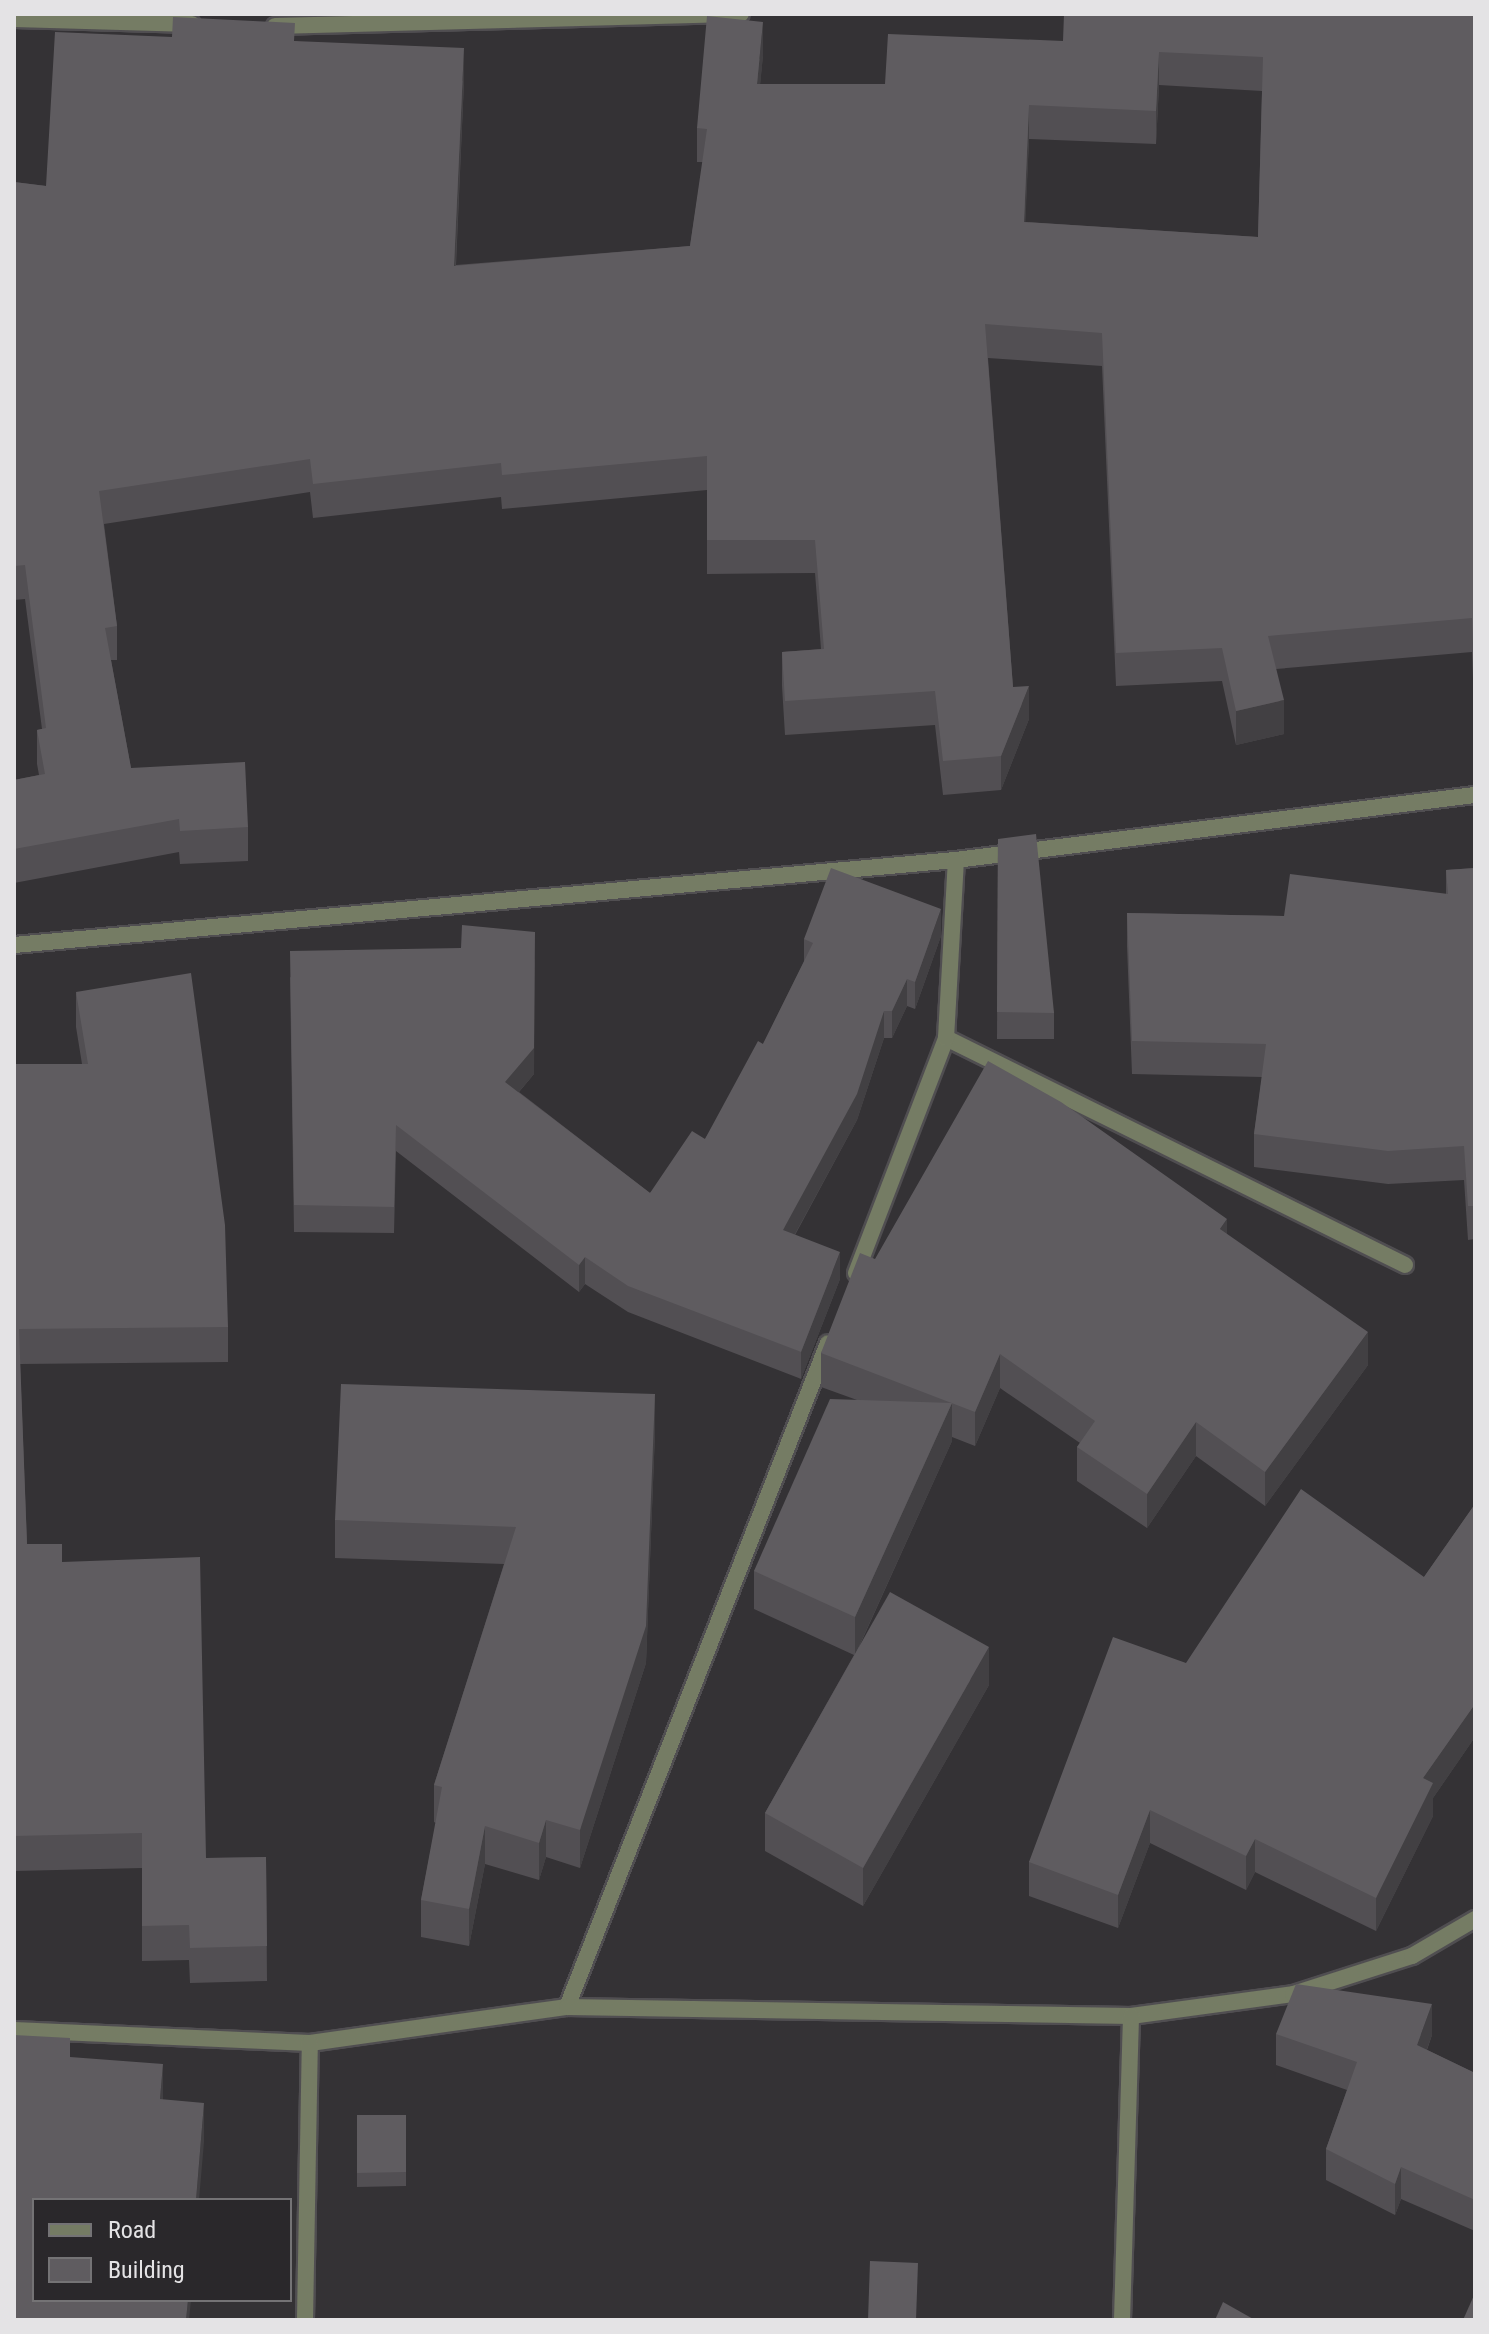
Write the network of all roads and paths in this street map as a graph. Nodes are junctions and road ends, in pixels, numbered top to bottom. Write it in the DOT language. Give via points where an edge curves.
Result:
graph roads {
  1 [pos="741,14"];
  2 [pos="14,19"];
  3 [pos="317,21"];
  4 [pos="205,24"];
  5 [pos="252,26"];
  6 [pos="1475,795"];
  7 [pos="956,860"];
  8 [pos="14,945"];
  9 [pos="946,1038"];
  10 [pos="1405,1265"];
  11 [pos="851,1286"];
  12 [pos="833,1330"];
  13 [pos="1475,1919"];
  14 [pos="567,2007"];
  15 [pos="1131,2016"];
  16 [pos="14,2030"];
  17 [pos="310,2043"];
  18 [pos="305,2320"];
  19 [pos="1122,2320"];
  1 -- 3 [label="street"];
  2 -- 4 [label="street"];
  3 -- 5 [label="street"];
  6 -- 7 [label="street"];
  7 -- 8 [label="street"];
  7 -- 9 [label="street"];
  9 -- 10 [label="street"];
  9 -- 11 [label="street"];
  12 -- 14 [label="street"];
  13 -- 15 [label="street" via="1412,1956 1293,1994"];
  14 -- 15 [label="street"];
  14 -- 17 [label="street"];
  15 -- 19 [label="street"];
  16 -- 17 [label="street"];
  17 -- 18 [label="street"];
}
